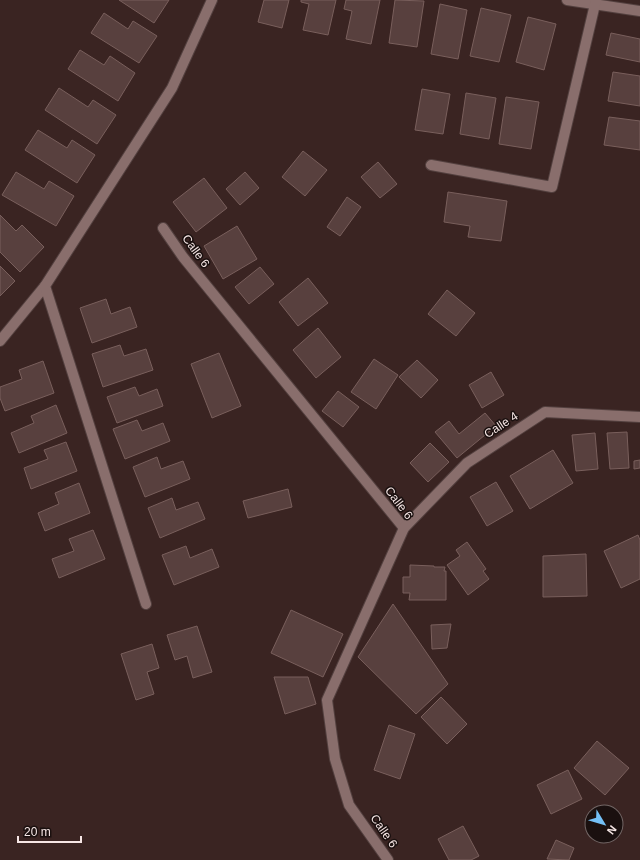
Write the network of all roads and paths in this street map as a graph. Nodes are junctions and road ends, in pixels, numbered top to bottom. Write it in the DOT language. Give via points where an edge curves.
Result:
graph roads {
  1 [pos="212,0"];
  2 [pos="567,0"];
  3 [pos="596,2"];
  4 [pos="640,11"];
  5 [pos="431,164"];
  6 [pos="163,228"];
  7 [pos="45,286"];
  8 [pos="0,341"];
  9 [pos="640,417"];
  10 [pos="404,528"];
  11 [pos="146,604"];
  12 [pos="388,860"];
  1 -- 7 [label="street" via="172,88"];
  2 -- 3 [label="street"];
  3 -- 4 [label="street"];
  3 -- 5 [label="street" via="552,187"];
  6 -- 10 [label="street, Calle 6" via="182,257"];
  7 -- 8 [label="street"];
  7 -- 11 [label="street"];
  9 -- 10 [label="street, Calle 4" via="545,412 467,463"];
  10 -- 12 [label="street, Calle 6" via="327,700 335,759 350,805"];
}
